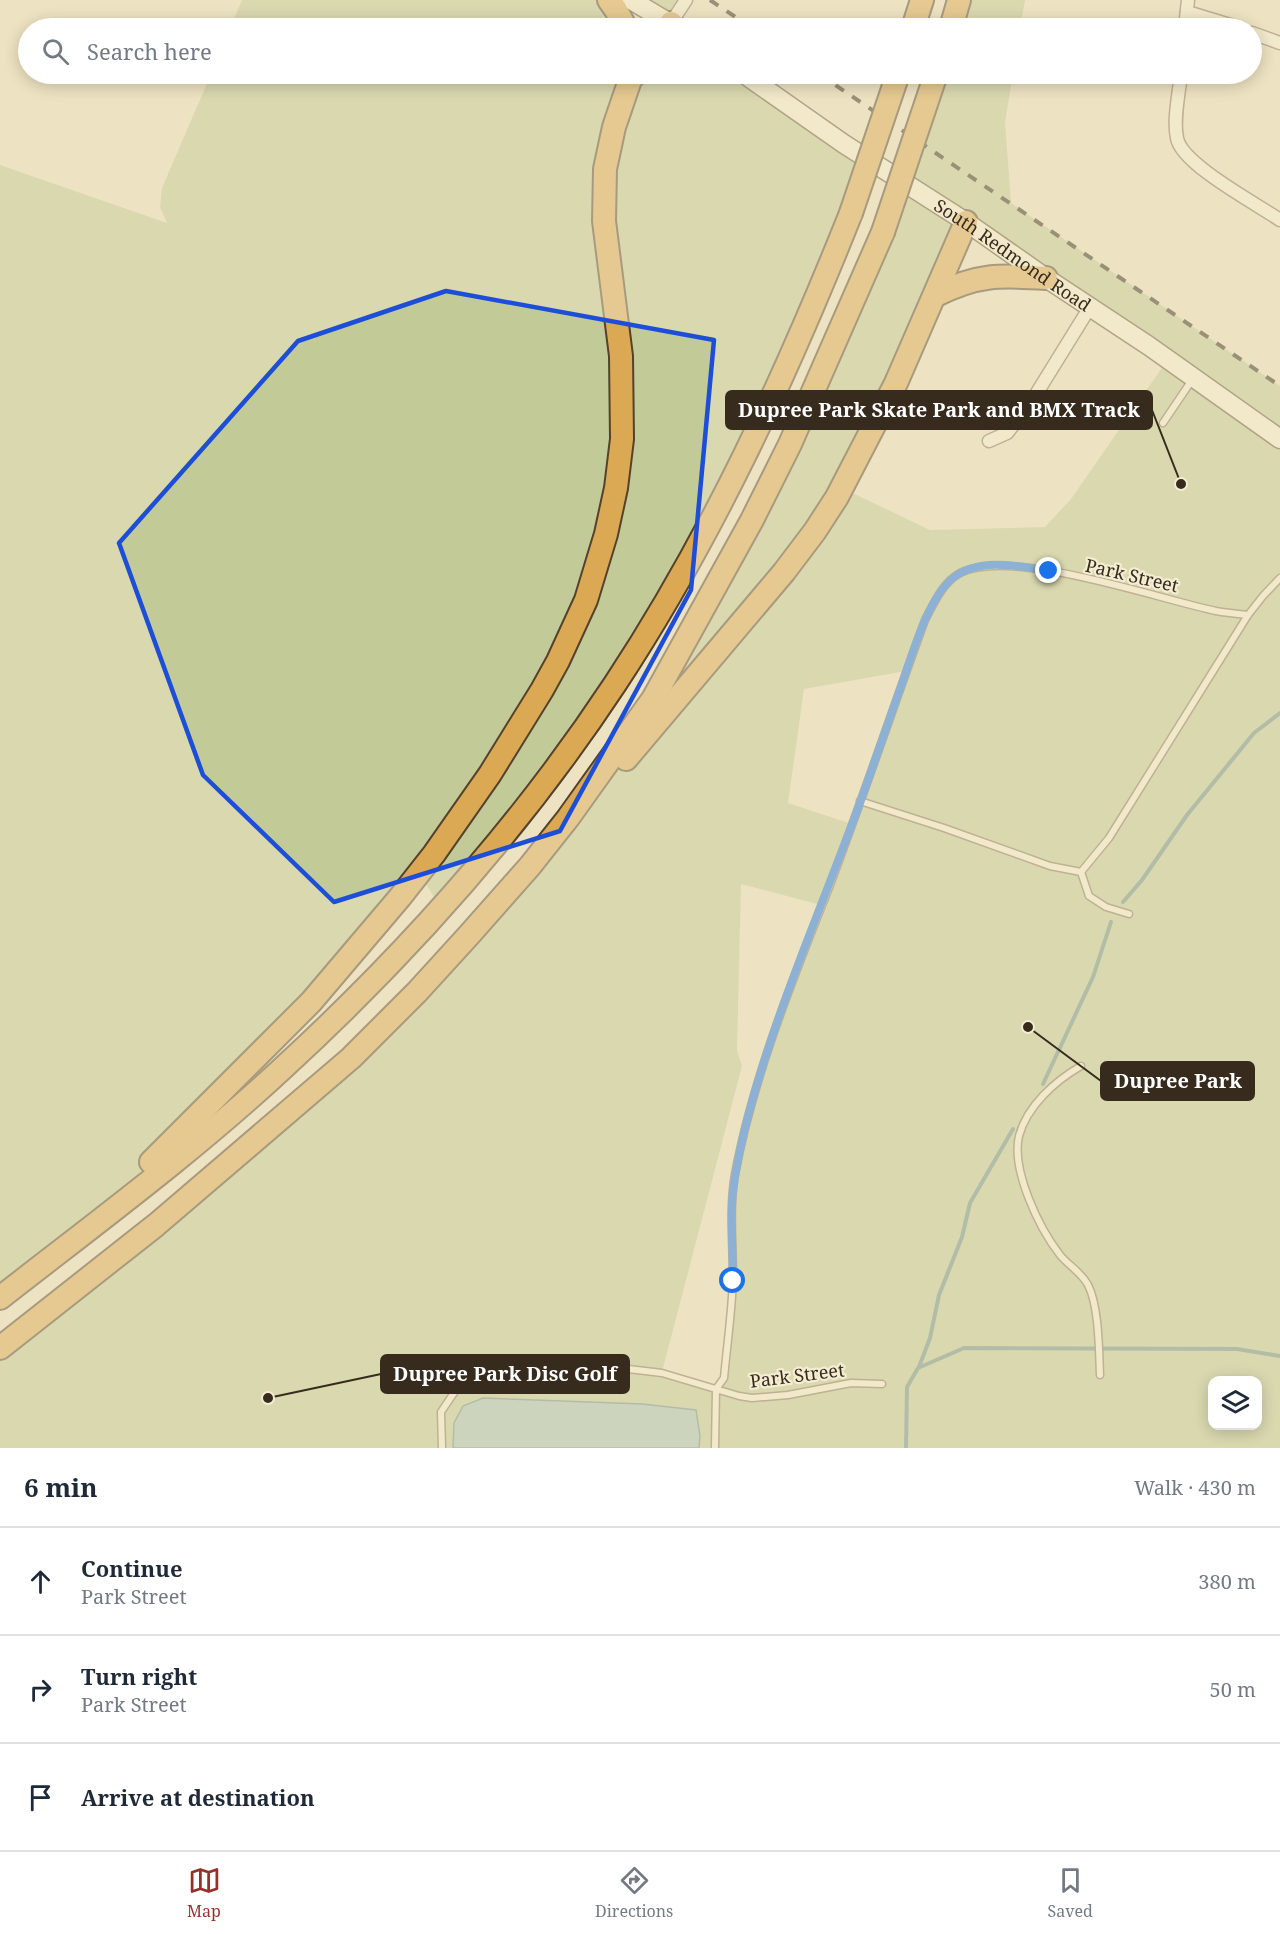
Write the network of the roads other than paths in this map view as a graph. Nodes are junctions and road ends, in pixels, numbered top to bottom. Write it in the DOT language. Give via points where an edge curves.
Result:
graph roads {
  1 [pos="609,0"];
  2 [pos="631,0"];
  3 [pos="686,0"];
  4 [pos="959,0"];
  5 [pos="1188,6"];
  6 [pos="620,18"];
  7 [pos="658,18"];
  8 [pos="677,18"];
  9 [pos="954,18"];
  10 [pos="1216,18"];
  11 [pos="1262,37"];
  12 [pos="1280,43"];
  13 [pos="629,84"];
  14 [pos="758,84"];
  15 [pos="894,84"];
  16 [pos="933,84"];
  17 [pos="1180,84"];
  18 [pos="1280,220"];
  19 [pos="966,222"];
  20 [pos="1046,278"];
  21 [pos="936,295"];
  22 [pos="1090,308"];
  23 [pos="1194,377"];
  24 [pos="1163,423"];
  25 [pos="1280,439"];
  26 [pos="989,441"];
  27 [pos="1280,578"];
  28 [pos="1248,615"];
  29 [pos="860,801"];
  30 [pos="568,818"];
  31 [pos="1081,872"];
  32 [pos="1130,914"];
  33 [pos="1081,1066"];
  34 [pos="86,1230"];
  35 [pos="0,1298"];
  36 [pos="0,1348"];
  37 [pos="1100,1375"];
  38 [pos="882,1384"];
  39 [pos="716,1389"];
  40 [pos="442,1448"];
  41 [pos="715,1448"];
  1 -- 6 [label="highway"];
  2 -- 7 [label="street"];
  3 -- 8 [label="street"];
  4 -- 9 [label="highway"];
  5 -- 10 [label="street"];
  11 -- 12 [label="street"];
  13 -- 34 [label="highway" via="605,169 604,221 621,356 620,459 595,574 558,661 490,774 401,896 311,1002"];
  14 -- 19 [label="street, South Redmond Road"];
  15 -- 34 [label="highway, bridge" via="851,213 792,355 724,497 615,684 533,797 441,909 338,1016 229,1115"];
  16 -- 30 [label="highway, bridge" via="883,232 790,444 653,699"];
  17 -- 18 [label="street" via="1176,129 1179,147 1193,163"];
  19 -- 20 [label="street, South Redmond Road"];
  19 -- 21 [label="highway"];
  20 -- 21 [label="highway" via="977,278"];
  20 -- 22 [label="street, South Redmond Road"];
  21 -- 30 [label="highway" via="873,430 814,531 634,750"];
  22 -- 23 [label="street, South Redmond Road"];
  22 -- 26 [label="street" via="1030,404 1007,433"];
  23 -- 24 [label="lane"];
  23 -- 25 [label="street, South Redmond Road"];
  27 -- 28 [label="lane"];
  28 -- 29 [label="lane, Park Street" via="1218,612 1110,584 1018,566 983,567 960,573 944,587 925,620"];
  28 -- 31 [label="lane" via="1109,838"];
  29 -- 31 [label="lane" via="1050,866"];
  29 -- 39 [label="lane, Park Street" via="762,1067 744,1132 732,1203 733,1281 724,1378"];
  30 -- 36 [label="highway" via="469,935 351,1058 156,1225"];
  31 -- 32 [label="lane" via="1089,896 1106,907"];
  33 -- 37 [label="lane" via="1063,1077 1028,1113 1019,1137 1018,1161 1032,1210 1060,1255 1088,1284 1095,1313"];
  34 -- 35 [label="highway"];
  38 -- 39 [label="lane, Park Street" via="851,1383 753,1398"];
  39 -- 40 [label="lane, Park Street" via="662,1373 522,1362 464,1378 441,1412"];
  39 -- 41 [label="lane, Park Street"];
}
